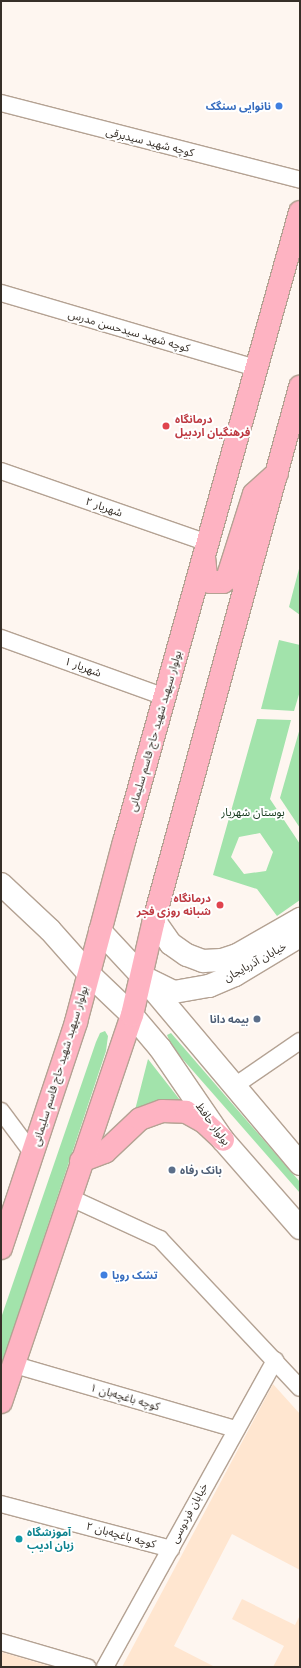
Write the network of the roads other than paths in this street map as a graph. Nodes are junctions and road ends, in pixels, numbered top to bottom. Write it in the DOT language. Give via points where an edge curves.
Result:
graph roads {
  1 [pos="1,103"];
  2 [pos="300,180"];
  3 [pos="300,212"];
  4 [pos="1,293"];
  5 [pos="256,368"];
  6 [pos="300,387"];
  7 [pos="1,470"];
  8 [pos="277,473"];
  9 [pos="206,550"];
  10 [pos="1,638"];
  11 [pos="164,697"];
  12 [pos="1,884"];
  13 [pos="300,919"];
  14 [pos="154,920"];
  15 [pos="100,931"];
  16 [pos="300,936"];
  17 [pos="89,974"];
  18 [pos="141,975"];
  19 [pos="132,1015"];
  20 [pos="300,1041"];
  21 [pos="233,1087"];
  22 [pos="1,1111"];
  23 [pos="223,1140"];
  24 [pos="33,1154"];
  25 [pos="81,1161"];
  26 [pos="300,1164"];
  27 [pos="69,1198"];
  28 [pos="300,1228"];
  29 [pos="1,1248"];
  30 [pos="275,1360"];
  31 [pos="15,1365"];
  32 [pos="300,1388"];
  33 [pos="1,1402"];
  34 [pos="235,1429"];
  35 [pos="1,1504"];
  36 [pos="171,1549"];
  37 [pos="1,1642"];
  38 [pos="87,1667"];
  39 [pos="105,1667"];
  1 -- 2 [label="street, کوچه شهید سیدبرقی"];
  3 -- 5 [label="main road, بولوار سپهبد شهید حاج قاسم سلیمانی"];
  4 -- 5 [label="street, کوچه شهید سیدحسن مدرس"];
  5 -- 9 [label="main road, بولوار سپهبد شهید حاج قاسم سلیمانی"];
  6 -- 8 [label="main road"];
  7 -- 9 [label="street, شهریار ۲"];
  8 -- 9 [label="main road" via="254,494 227,579 223,582 210,582 206,576"];
  8 -- 14 [label="main road"];
  9 -- 11 [label="main road, بولوار سپهبد شهید حاج قاسم سلیمانی"];
  10 -- 11 [label="street, شهریار ۱"];
  11 -- 15 [label="main road, بولوار سپهبد شهید حاج قاسم سلیمانی"];
  12 -- 17 [label="main road, بولوار حافظ" via="50,930"];
  13 -- 14 [label="main road, خیابان آذربایجان" via="237,955 222,960 203,961 187,955 171,944"];
  14 -- 18 [label="main road"];
  15 -- 17 [label="main road, بولوار سپهبد شهید حاج قاسم سلیمانی"];
  15 -- 18 [label="main road"];
  16 -- 18 [label="main road, خیابان آذربایجان" via="235,975 188,991 174,992"];
  17 -- 19 [label="main road, بولوار حافظ"];
  17 -- 24 [label="main road, بولوار سپهبد شهید حاج قاسم سلیمانی"];
  18 -- 19 [label="main road"];
  18 -- 21 [label="main road"];
  19 -- 23 [label="main road, بولوار حافظ" via="160,1048"];
  19 -- 25 [label="main road"];
  20 -- 21 [label="street"];
  21 -- 26 [label="main road"];
  22 -- 24 [label="street"];
  23 -- 25 [label="main road" via="204,1122 186,1112 162,1111 140,1119 104,1152"];
  23 -- 28 [label="main road, بولوار حافظ"];
  24 -- 29 [label="main road, بولوار سپهبد شهید حاج قاسم سلیمانی"];
  25 -- 27 [label="main road"];
  27 -- 30 [label="street" via="160,1239"];
  27 -- 31 [label="main road"];
  30 -- 32 [label="street"];
  30 -- 34 [label="street, خیابان فردوسی"];
  31 -- 33 [label="main road"];
  31 -- 34 [label="street, کوچه باغچه‌بان ١"];
  34 -- 36 [label="street, خیابان فردوسی"];
  35 -- 36 [label="street, کوچه باغچه‌بان ٢"];
  36 -- 39 [label="street, خیابان فردوسی"];
  37 -- 38 [label="street"];
}
